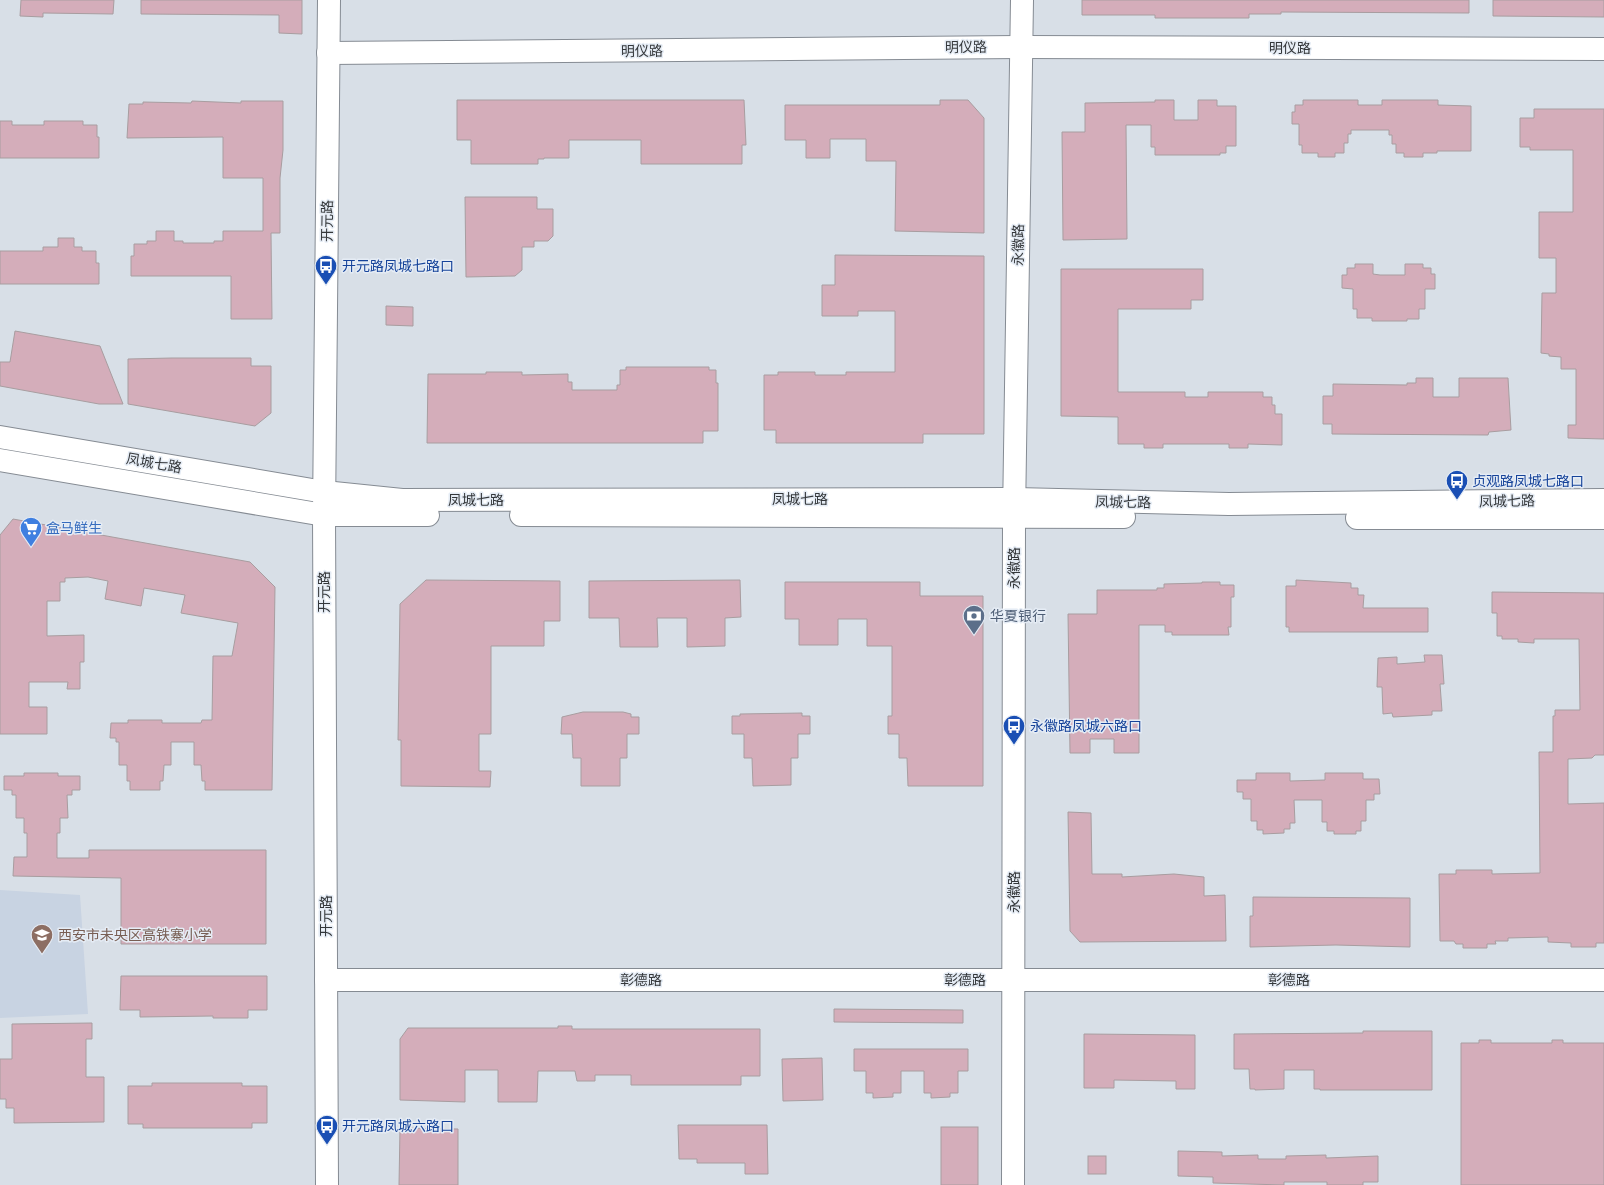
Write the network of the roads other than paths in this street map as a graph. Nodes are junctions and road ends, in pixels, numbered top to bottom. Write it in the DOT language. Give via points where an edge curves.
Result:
graph roads {
  1 [pos="329,0"];
  2 [pos="1022,0"];
  3 [pos="1022,47"];
  4 [pos="1604,49"];
  5 [pos="328,53"];
  6 [pos="0,437"];
  7 [pos="0,460"];
  8 [pos="324,492"];
  9 [pos="1604,500"];
  10 [pos="1014,508"];
  11 [pos="324,516"];
  12 [pos="1604,518"];
  13 [pos="326,980"];
  14 [pos="1014,980"];
  15 [pos="1604,980"];
  16 [pos="327,1185"];
  17 [pos="1013,1185"];
  1 -- 5 [label="street, 开元路"];
  2 -- 3 [label="street, 永徽路"];
  3 -- 4 [label="street, 明仪路"];
  3 -- 5 [label="street, 明仪路"];
  3 -- 10 [label="street, 永徽路"];
  5 -- 8 [label="street, 开元路"];
  6 -- 8 [label="street, 凤城七路"];
  7 -- 11 [label="street, 凤城七路"];
  8 -- 10 [label="street, 凤城七路" via="402,500"];
  8 -- 11 [label="street, 开元路"];
  9 -- 10 [label="street, 凤城七路"];
  10 -- 11 [label="street, 凤城七路"];
  10 -- 12 [label="street, 凤城七路"];
  10 -- 14 [label="street, 永徽路"];
  11 -- 13 [label="street, 开元路"];
  13 -- 14 [label="street, 彰德路"];
  13 -- 16 [label="street, 开元路"];
  14 -- 15 [label="street, 彰德路"];
  14 -- 17 [label="street, 永徽路"];
}
